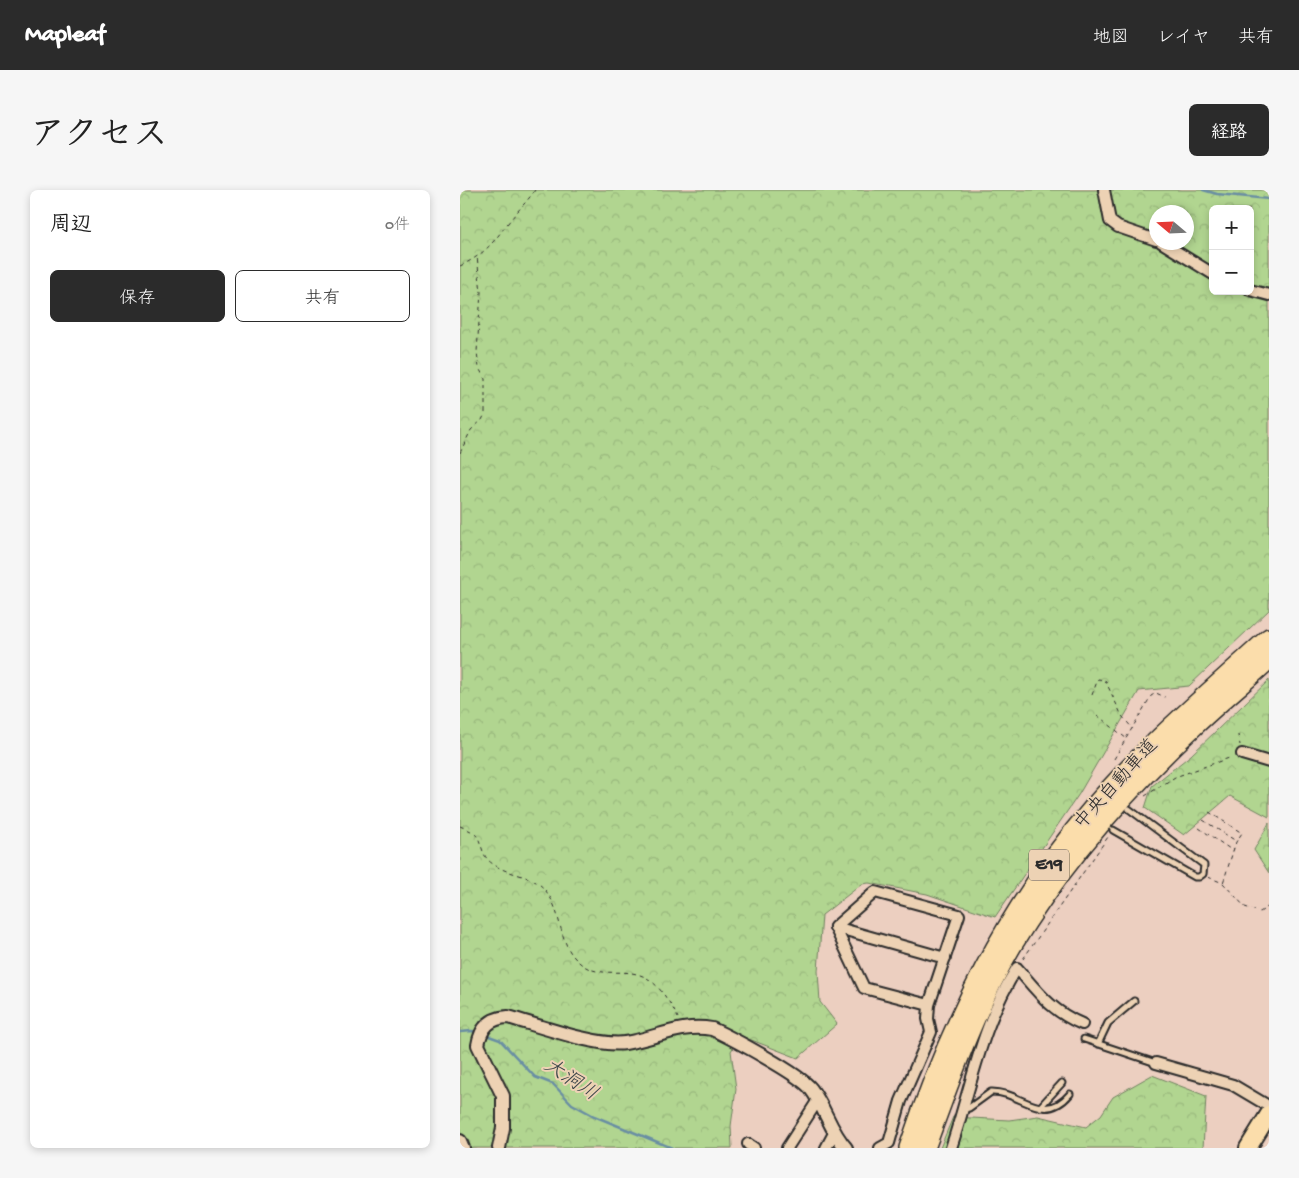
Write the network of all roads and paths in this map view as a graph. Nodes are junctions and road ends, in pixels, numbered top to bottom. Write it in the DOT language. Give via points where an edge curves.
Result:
graph roads {
  1 [pos="535,190"];
  2 [pos="1104,190"];
  3 [pos="1149,238"];
  4 [pos="1174,250"];
  5 [pos="477,256"];
  6 [pos="460,266"];
  7 [pos="1209,272"];
  8 [pos="1254,291"];
  9 [pos="1269,295"];
  10 [pos="460,453"];
  11 [pos="1269,638"];
  12 [pos="1269,659"];
  13 [pos="1092,695"];
  14 [pos="1165,697"];
  15 [pos="1097,715"];
  16 [pos="1133,729"];
  17 [pos="1127,739"];
  18 [pos="1242,754"];
  19 [pos="1114,759"];
  20 [pos="1269,762"];
  21 [pos="1130,809"];
  22 [pos="1208,812"];
  23 [pos="1204,820"];
  24 [pos="460,826"];
  25 [pos="1199,828"];
  26 [pos="1113,830"];
  27 [pos="1236,842"];
  28 [pos="1233,851"];
  29 [pos="1203,874"];
  30 [pos="1223,883"];
  31 [pos="1269,906"];
  32 [pos="835,928"];
  33 [pos="945,958"];
  34 [pos="1134,1001"];
  35 [pos="929,1005"];
  36 [pos="1082,1024"];
  37 [pos="683,1028"];
  38 [pos="1084,1039"];
  39 [pos="1098,1044"];
  40 [pos="1156,1062"];
  41 [pos="1062,1083"];
  42 [pos="1070,1094"];
  43 [pos="818,1100"];
  44 [pos="1268,1105"];
  45 [pos="1040,1107"];
  46 [pos="964,1108"];
  47 [pos="834,1133"];
  48 [pos="1269,1135"];
  49 [pos="460,1141"];
  50 [pos="462,1148"];
  51 [pos="499,1148"];
  52 [pos="787,1148"];
  53 [pos="826,1148"];
  54 [pos="846,1148"];
  55 [pos="880,1148"];
  56 [pos="909,1148"];
  57 [pos="925,1148"];
  58 [pos="951,1148"];
  59 [pos="1248,1148"];
  60 [pos="1261,1148"];
  1 -- 5 [label="path" via="494,244"];
  2 -- 3 [label="street" via="1110,221"];
  4 -- 7 [label="street"];
  5 -- 6 [label="path"];
  5 -- 10 [label="path" via="481,292 477,352 484,379 485,414 471,430"];
  8 -- 9 [label="street"];
  11 -- 56 [label="highway, 中央自動車道 / E19" via="1121,776 1027,895 999,939 959,1017"];
  12 -- 57 [label="highway, 中央自動車道 / E19" via="1194,725 1133,787 1075,855 1039,904 988,991 967,1036"];
  13 -- 16 [label="path" via="1098,679 1105,680 1122,716"];
  14 -- 16 [label="path" via="1156,693 1151,696"];
  15 -- 17 [label="path"];
  16 -- 17 [label="path"];
  17 -- 19 [label="path"];
  18 -- 20 [label="street"];
  21 -- 29 [label="lane" via="1204,865"];
  22 -- 27 [label="path" via="1242,833"];
  23 -- 27 [label="path"];
  24 -- 37 [label="path" via="474,833 484,857 494,866 538,881 549,895 573,957 588,969 645,977 672,1005"];
  25 -- 28 [label="path"];
  26 -- 29 [label="lane" via="1195,877"];
  27 -- 28 [label="path"];
  28 -- 30 [label="path"];
  29 -- 30 [label="path"];
  30 -- 31 [label="path" via="1250,911 1260,912"];
  32 -- 33 [label="street"];
  32 -- 33 [label="street" via="875,892 959,915"];
  32 -- 35 [label="street" via="864,988"];
  33 -- 35 [label="street"];
  34 -- 39 [label="lane" via="1108,1023"];
  35 -- 55 [label="street" via="931,1032 901,1101 889,1143"];
  36 -- 46 [label="street" via="1062,1016 1050,1006 1017,968 991,1015 968,1083"];
  37 -- 43 [label="street" via="698,1026 723,1034 800,1080 810,1087"];
  37 -- 51 [label="street" via="624,1043 595,1042 508,1017 486,1025 478,1045 503,1096"];
  38 -- 39 [label="lane"];
  39 -- 40 [label="lane"];
  40 -- 44 [label="street" via="1233,1085"];
  41 -- 45 [label="lane"];
  42 -- 45 [label="lane" via="1054,1108"];
  43 -- 47 [label="street"];
  43 -- 52 [label="street"];
  44 -- 59 [label="highway"];
  45 -- 46 [label="lane" via="996,1092 986,1094 969,1108"];
  46 -- 58 [label="street"];
  47 -- 53 [label="street"];
  47 -- 54 [label="street"];
  48 -- 60 [label="highway"];
  49 -- 50 [label="street"];
}
